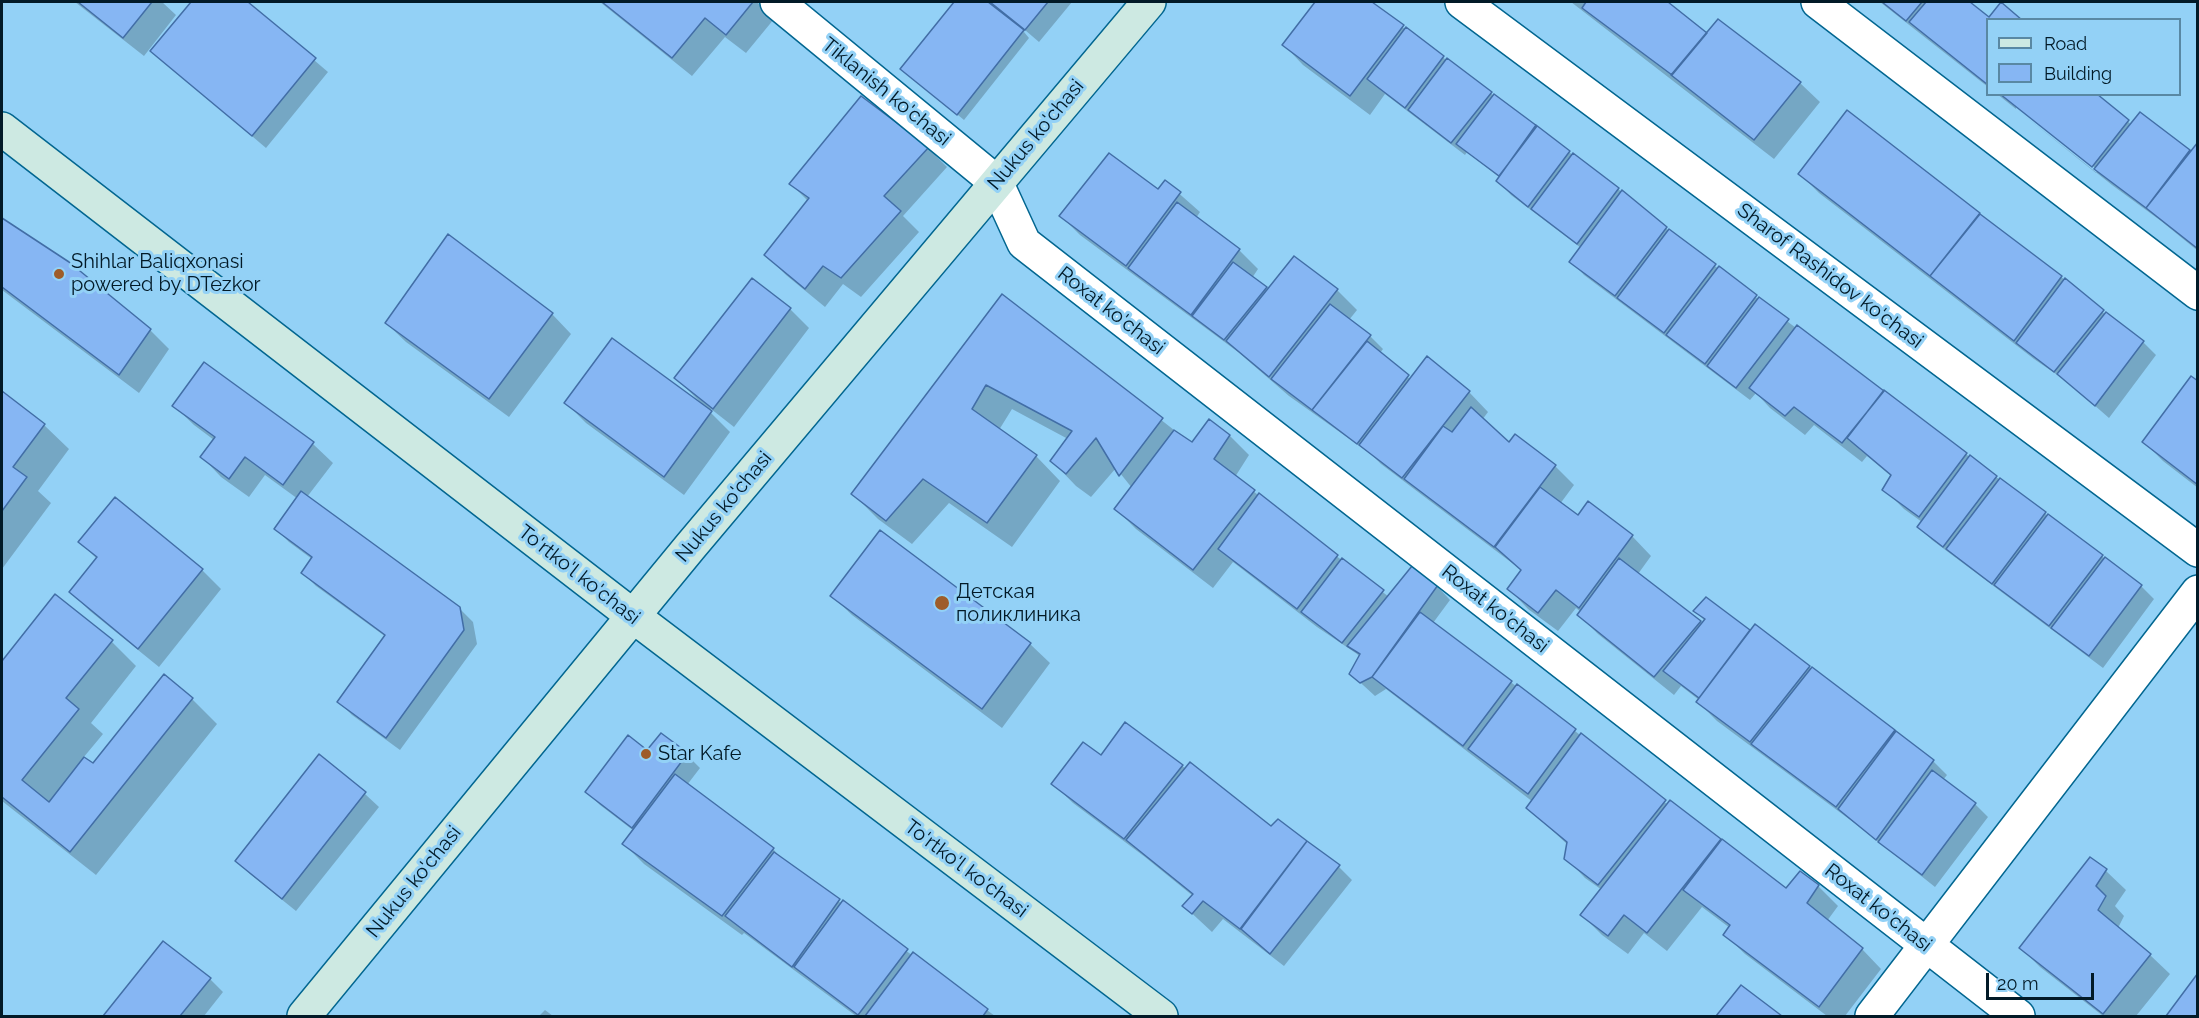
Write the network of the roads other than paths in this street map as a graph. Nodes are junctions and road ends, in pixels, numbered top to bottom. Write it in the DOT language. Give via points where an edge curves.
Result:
graph roads {
  1 [pos="777,2"];
  2 [pos="1149,2"];
  3 [pos="1462,2"];
  4 [pos="1818,2"];
  5 [pos="2,129"];
  6 [pos="996,182"];
  7 [pos="2198,293"];
  8 [pos="2198,550"];
  9 [pos="2198,592"];
  10 [pos="633,616"];
  11 [pos="1927,946"];
  12 [pos="316,1013"];
  13 [pos="1161,1017"];
  14 [pos="1872,1017"];
  15 [pos="2018,1017"];
  1 -- 6 [label="street, Tiklanish ko'chasi"];
  2 -- 6 [label="street, Nukus ko'chasi"];
  3 -- 8 [label="street, Sharof Rashidov ko'chasi"];
  4 -- 7 [label="street"];
  5 -- 10 [label="street, To'rtko'l ko'chasi"];
  6 -- 10 [label="street, Nukus ko'chasi"];
  6 -- 11 [label="street, Roxat ko'chasi" via="1024,243"];
  9 -- 11 [label="street"];
  10 -- 12 [label="street, Nukus ko'chasi"];
  10 -- 13 [label="street, To'rtko'l ko'chasi"];
  11 -- 14 [label="street"];
  11 -- 15 [label="street, Roxat ko'chasi"];
}
